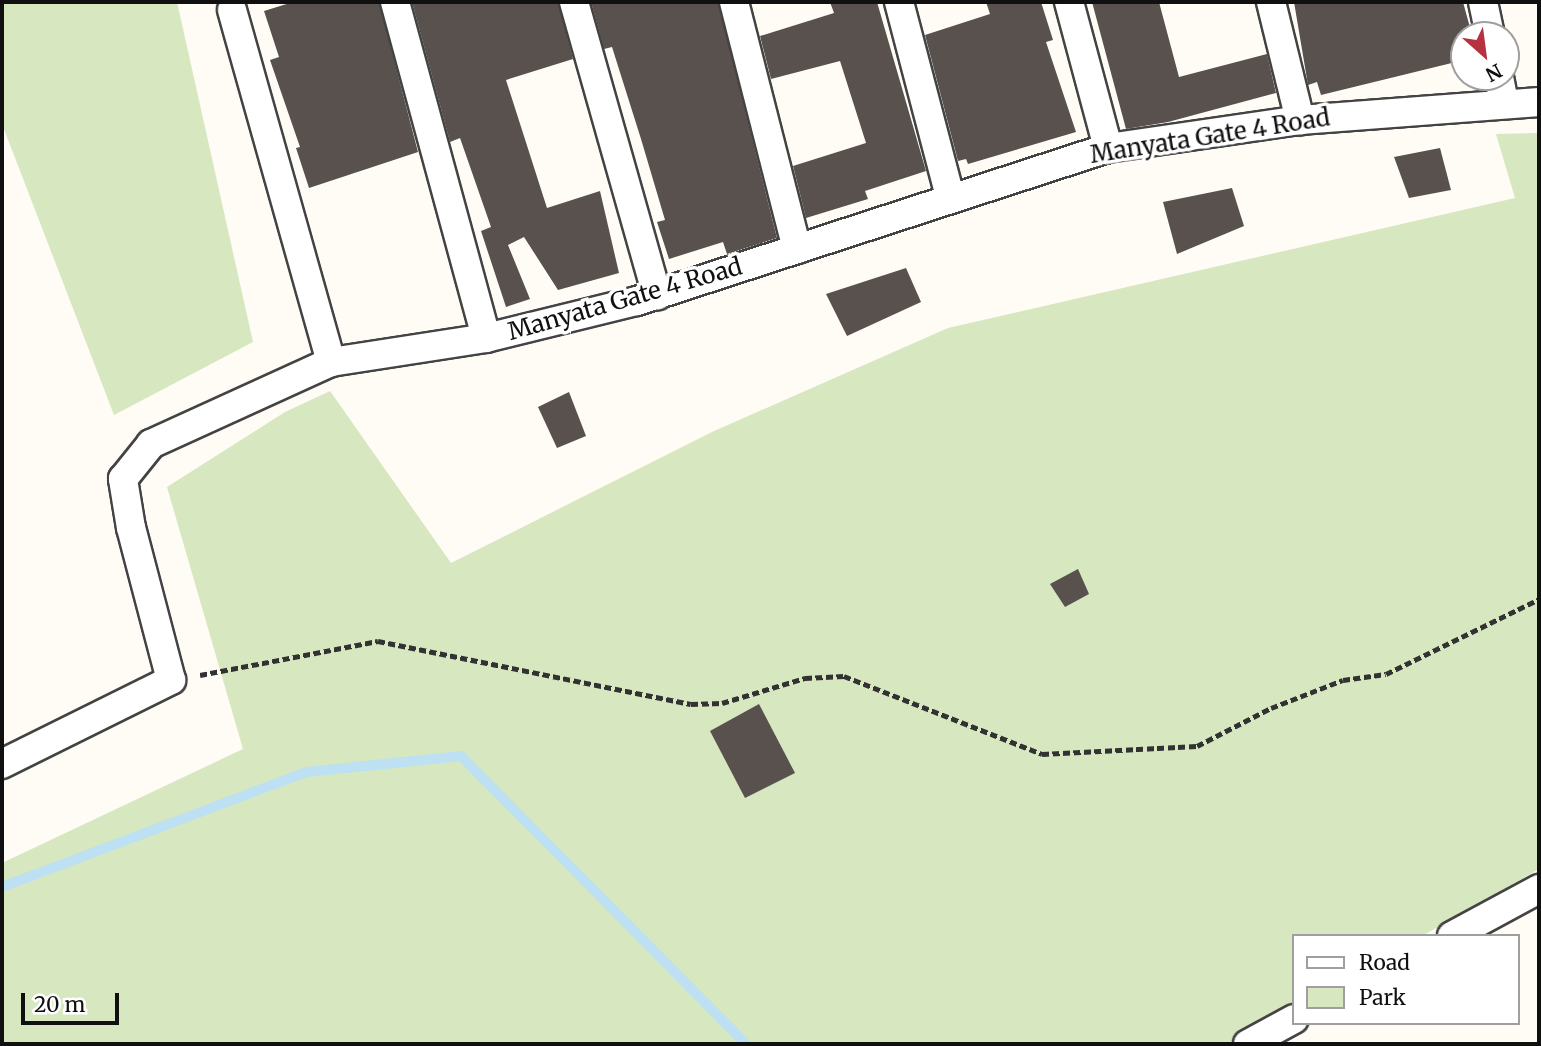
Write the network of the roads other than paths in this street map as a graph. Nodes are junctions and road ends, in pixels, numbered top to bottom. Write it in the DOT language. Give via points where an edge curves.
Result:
graph roads {
  1 [pos="395,2"];
  2 [pos="575,2"];
  3 [pos="734,2"];
  4 [pos="899,2"];
  5 [pos="1069,2"];
  6 [pos="1270,2"];
  7 [pos="1483,2"];
  8 [pos="232,10"];
  9 [pos="1487,21"];
  10 [pos="1495,91"];
  11 [pos="1505,91"];
  12 [pos="1539,102"];
  13 [pos="1300,120"];
  14 [pos="1108,148"];
  15 [pos="950,197"];
  16 [pos="797,249"];
  17 [pos="657,295"];
  18 [pos="486,338"];
  19 [pos="331,362"];
  20 [pos="2,764"];
  21 [pos="1539,889"];
  22 [pos="1456,934"];
  23 [pos="1292,1021"];
  24 [pos="1248,1044"];
  1 -- 18 [label="street"];
  2 -- 17 [label="street"];
  3 -- 16 [label="street"];
  4 -- 15 [label="street"];
  5 -- 14 [label="street"];
  6 -- 13 [label="street"];
  7 -- 9 [label="street"];
  8 -- 19 [label="street"];
  10 -- 13 [label="street, Manyata Gate 4 Road"];
  11 -- 12 [label="street, Manyata Gate 4 Road"];
  13 -- 14 [label="street, Manyata Gate 4 Road"];
  14 -- 15 [label="street, Manyata Gate 4 Road"];
  15 -- 16 [label="street, Manyata Gate 4 Road"];
  16 -- 17 [label="street, Manyata Gate 4 Road"];
  17 -- 18 [label="street, Manyata Gate 4 Road"];
  18 -- 19 [label="street, Manyata Gate 4 Road"];
  19 -- 20 [label="street, Manyata Gate 4 Road" via="151,444 123,479 131,528 172,680"];
  21 -- 22 [label="street"];
  23 -- 24 [label="street"];
}
